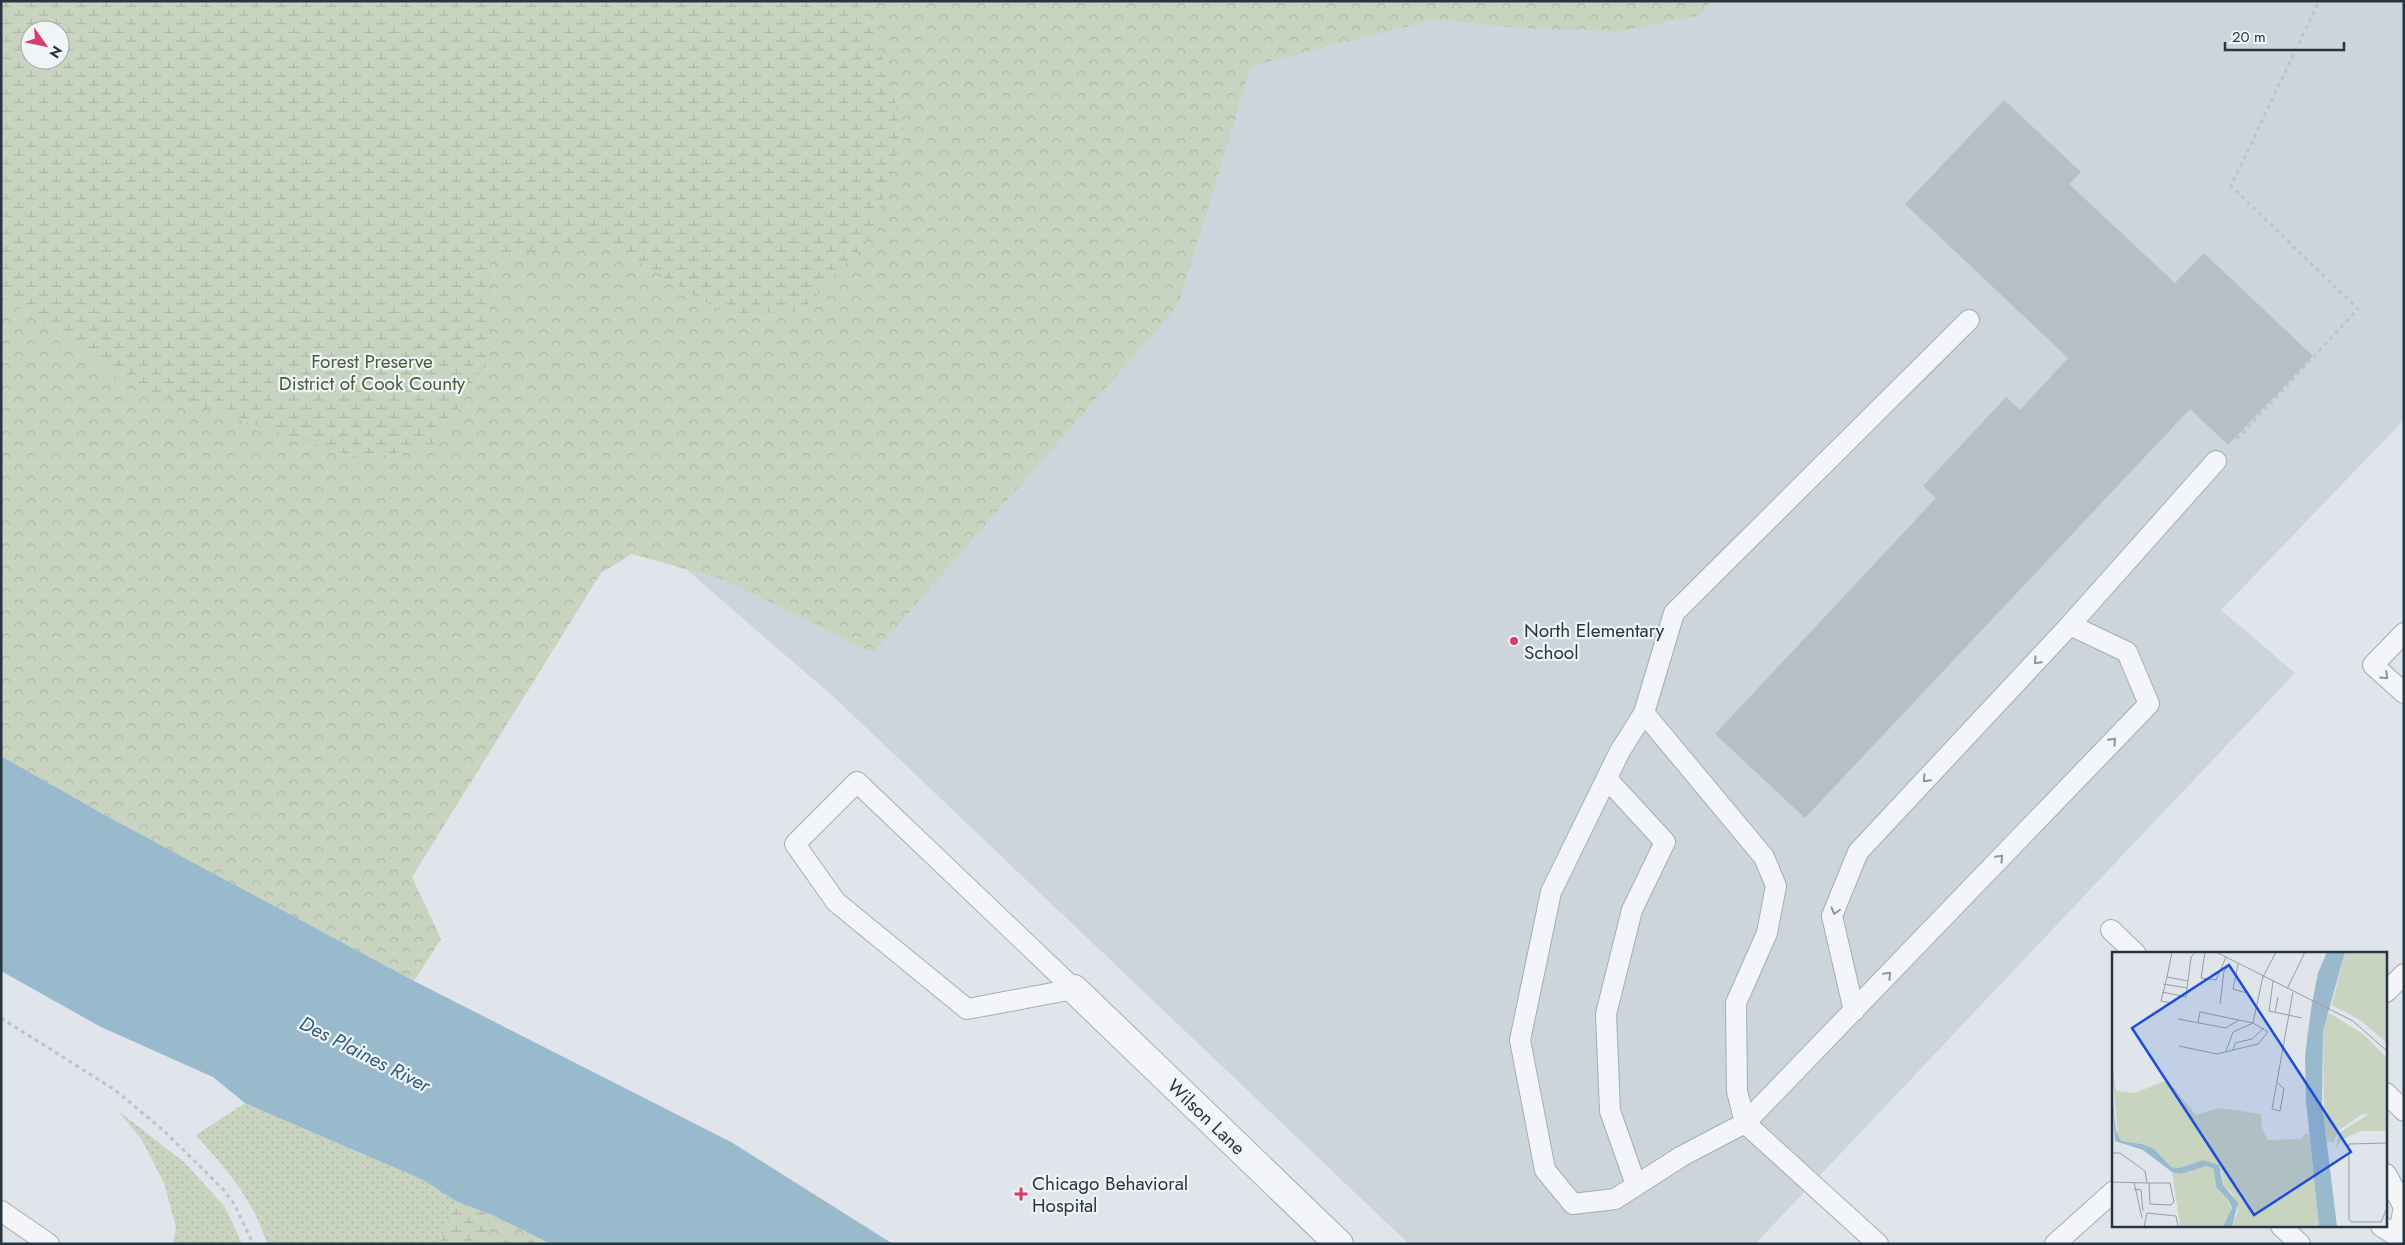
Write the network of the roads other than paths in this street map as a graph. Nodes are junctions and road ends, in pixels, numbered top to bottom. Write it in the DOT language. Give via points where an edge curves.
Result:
graph roads {
  1 [pos="1969,320"];
  2 [pos="2216,461"];
  3 [pos="2070,625"];
  4 [pos="2404,633"];
  5 [pos="2404,693"];
  6 [pos="1644,713"];
  7 [pos="1606,779"];
  8 [pos="2111,930"];
  9 [pos="2134,952"];
  10 [pos="2404,974"];
  11 [pos="1074,989"];
  12 [pos="2388,990"];
  13 [pos="1854,1011"];
  14 [pos="2388,1094"];
  15 [pos="2404,1111"];
  16 [pos="1746,1123"];
  17 [pos="2388,1178"];
  18 [pos="1636,1185"];
  19 [pos="2112,1192"];
  20 [pos="2404,1207"];
  21 [pos="1,1211"];
  22 [pos="2283,1228"];
  23 [pos="2384,1228"];
  24 [pos="2400,1241"];
  25 [pos="49,1244"];
  26 [pos="1339,1244"];
  27 [pos="1878,1244"];
  28 [pos="2055,1244"];
  29 [pos="2300,1244"];
  1 -- 6 [label="lane" via="1674,613"];
  2 -- 3 [label="lane"];
  3 -- 13 [label="lane, one-way" via="1858,852 1832,916"];
  13 -- 3 [label="lane, one-way" via="2149,704 2126,652"];
  4 -- 5 [label="lane, one-way" via="2373,665"];
  6 -- 7 [label="lane"];
  6 -- 16 [label="lane" via="1764,857 1776,886 1767,933 1736,1003 1737,1091"];
  7 -- 18 [label="lane" via="1665,842 1632,910 1606,1014 1610,1111"];
  7 -- 18 [label="lane" via="1551,892 1520,1040 1545,1170 1573,1204 1615,1199"];
  8 -- 9 [label="lane"];
  10 -- 12 [label="lane"];
  11 -- 11 [label="lane" via="857,782 794,844 836,902 967,1009"];
  11 -- 26 [label="street, Wilson Lane"];
  13 -- 16 [label="lane"];
  14 -- 15 [label="lane"];
  16 -- 18 [label="lane" via="1682,1156"];
  16 -- 27 [label="lane"];
  17 -- 20 [label="lane"];
  19 -- 28 [label="lane"];
  20 -- 24 [label="lane"];
  21 -- 25 [label="lane"];
  22 -- 29 [label="lane"];
  23 -- 24 [label="lane"];
}
